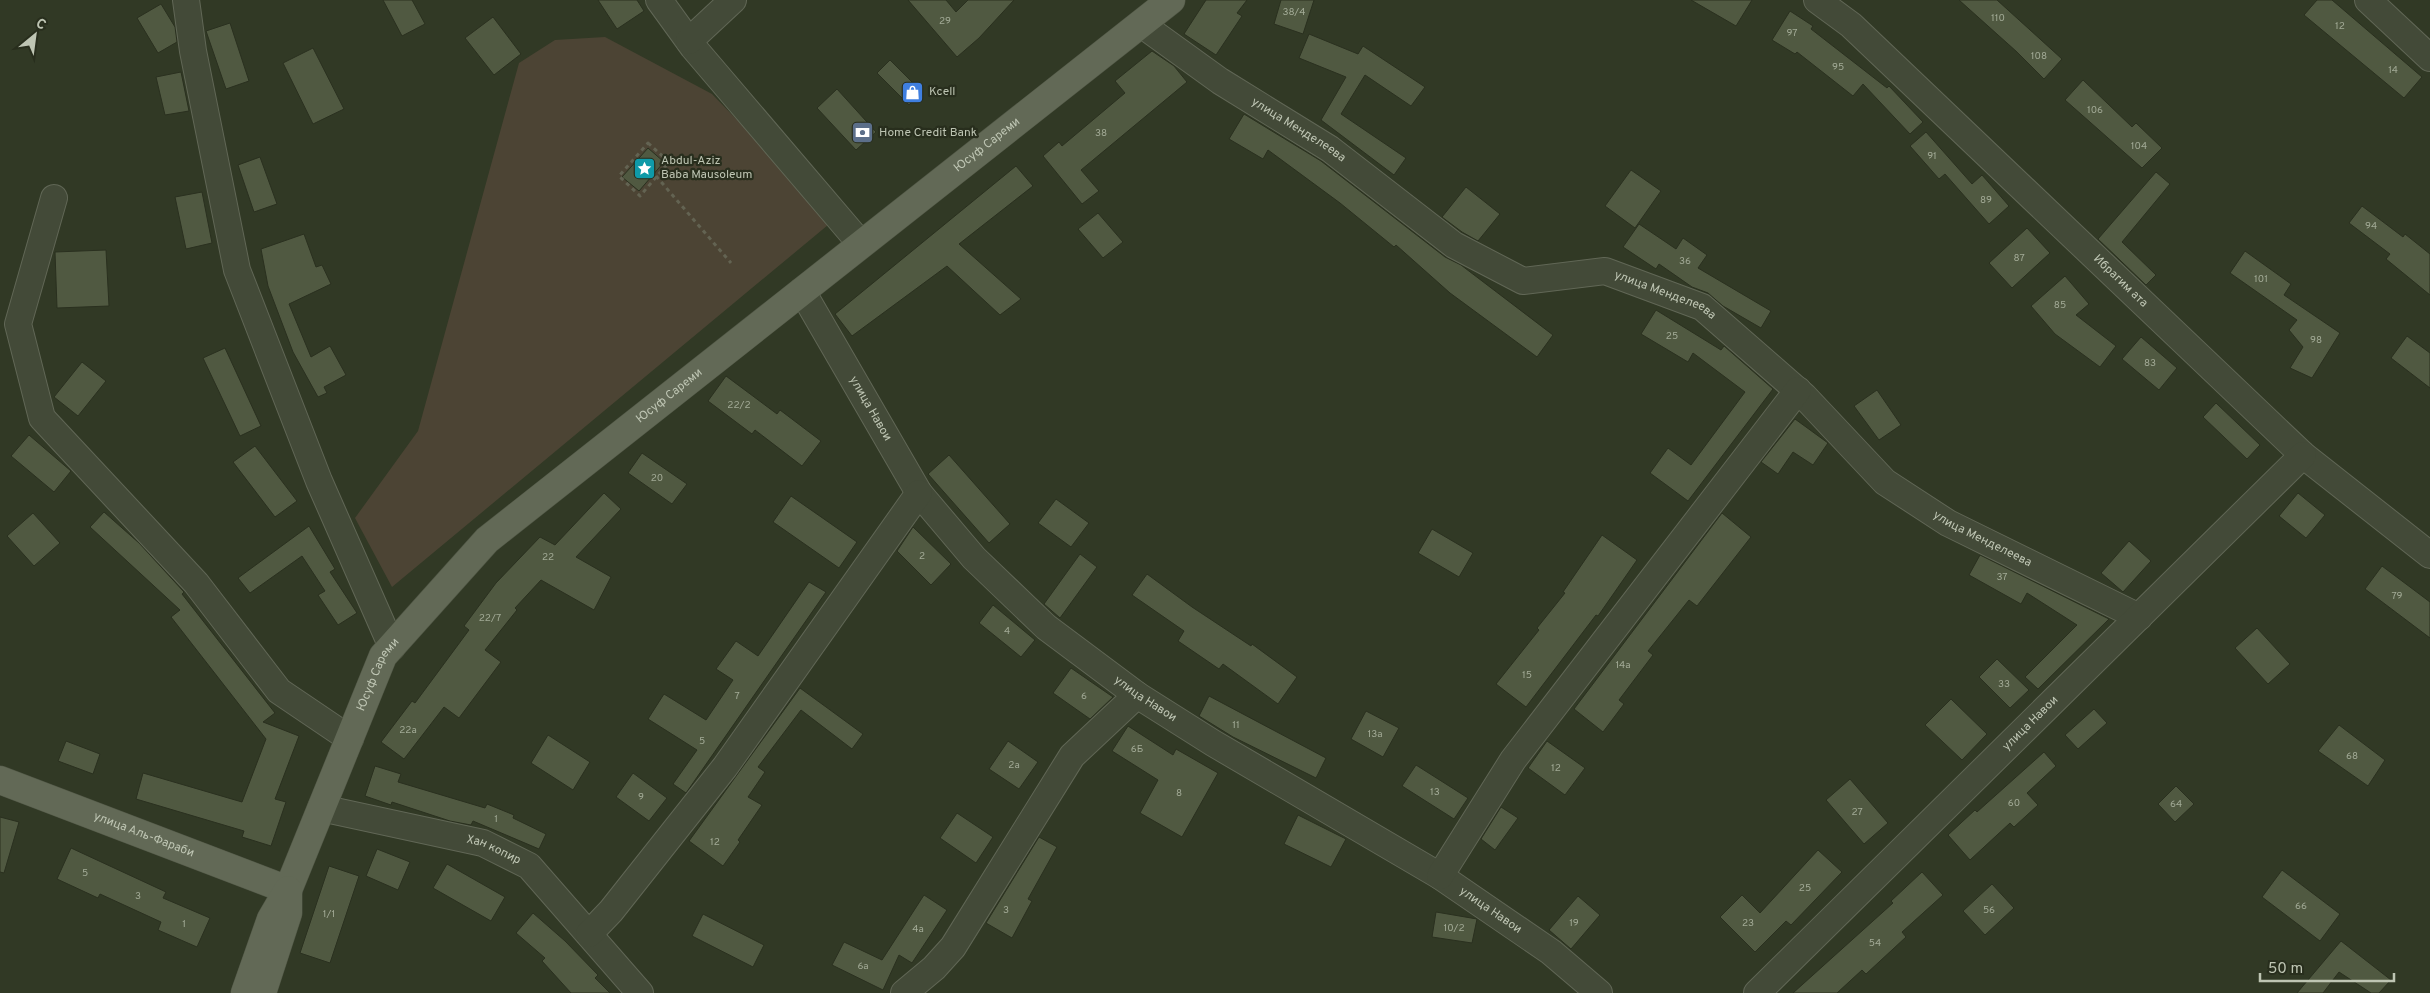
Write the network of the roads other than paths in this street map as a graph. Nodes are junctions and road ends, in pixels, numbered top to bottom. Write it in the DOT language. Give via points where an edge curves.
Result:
graph roads {
  1 [pos="186,0"];
  2 [pos="658,0"];
  3 [pos="734,0"];
  4 [pos="1171,0"];
  5 [pos="1817,0"];
  6 [pos="2368,0"];
  7 [pos="1141,24"];
  8 [pos="688,41"];
  9 [pos="2430,58"];
  10 [pos="54,198"];
  11 [pos="862,244"];
  12 [pos="802,292"];
  13 [pos="1798,390"];
  14 [pos="2303,455"];
  15 [pos="919,493"];
  16 [pos="2430,555"];
  17 [pos="2139,617"];
  18 [pos="392,647"];
  19 [pos="1137,694"];
  20 [pos="350,739"];
  21 [pos="0,780"];
  22 [pos="321,808"];
  23 [pos="1440,876"];
  24 [pos="288,890"];
  25 [pos="589,934"];
  26 [pos="245,993"];
  27 [pos="262,993"];
  28 [pos="640,993"];
  29 [pos="904,993"];
  30 [pos="1599,993"];
  31 [pos="1757,993"];
  1 -- 18 [label="street" via="193,51 237,270 319,481"];
  2 -- 8 [label="street"];
  3 -- 8 [label="street"];
  4 -- 7 [label="main road, Юсуф Сареми"];
  5 -- 14 [label="street, Ибрагим ата" via="1851,25"];
  6 -- 9 [label="street"];
  7 -- 11 [label="main road, Юсуф Сареми"];
  7 -- 13 [label="street, улица Менделеева" via="1220,81 1330,149 1454,245 1523,281 1605,271 1702,307"];
  8 -- 11 [label="street"];
  10 -- 20 [label="street" via="18,324 42,418 196,583 279,691"];
  11 -- 12 [label="main road, Юсуф Сареми"];
  12 -- 15 [label="street, улица Навои"];
  12 -- 18 [label="main road, Юсуф Сареми" via="487,540"];
  13 -- 17 [label="street, улица Менделеева" via="1885,482 1948,523"];
  13 -- 23 [label="street" via="1514,760"];
  14 -- 16 [label="street, Ибрагим ата"];
  14 -- 17 [label="street, улица Навои"];
  15 -- 19 [label="street, улица Навои" via="974,558 1046,627"];
  15 -- 25 [label="street" via="726,767"];
  17 -- 31 [label="street, улица Навои"];
  18 -- 20 [label="main road, Юсуф Сареми" via="384,656"];
  19 -- 23 [label="street, улица Навои" via="1213,743"];
  19 -- 29 [label="street" via="1072,756 953,947"];
  20 -- 22 [label="main road, Юсуф Сареми"];
  21 -- 24 [label="main road, улица Аль-Фараби"];
  22 -- 24 [label="main road, Юсуф Сареми"];
  22 -- 25 [label="street, Хан копир" via="483,843 529,866"];
  23 -- 30 [label="street, улица Навои" via="1551,952"];
  24 -- 26 [label="main road, Юсуф Сареми" via="271,919"];
  24 -- 27 [label="main road, Юсуф Сареми" via="288,913"];
  25 -- 28 [label="street, Хан копир"];
}
